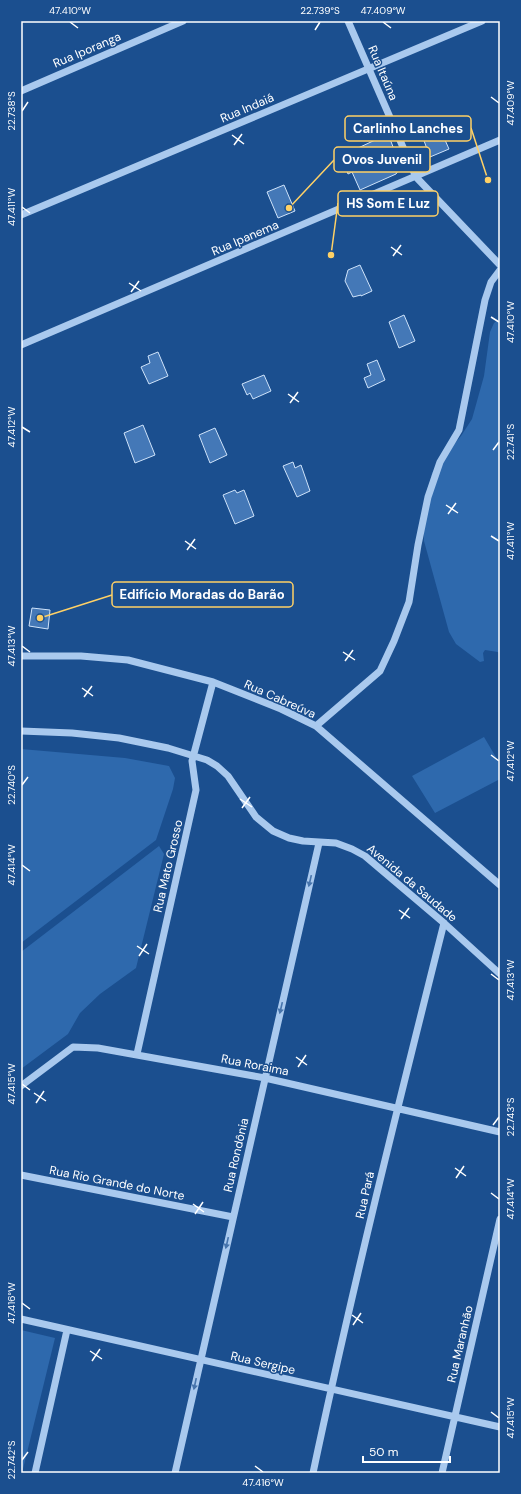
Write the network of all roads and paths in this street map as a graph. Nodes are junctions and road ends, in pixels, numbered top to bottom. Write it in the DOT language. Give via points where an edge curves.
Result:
graph roads {
  1 [pos="183,21"];
  2 [pos="348,21"];
  3 [pos="482,21"];
  4 [pos="369,69"];
  5 [pos="21,91"];
  6 [pos="500,140"];
  7 [pos="416,177"];
  8 [pos="21,215"];
  9 [pos="500,265"];
  10 [pos="500,270"];
  11 [pos="21,346"];
  12 [pos="21,656"];
  13 [pos="213,682"];
  14 [pos="316,726"];
  15 [pos="21,731"];
  16 [pos="193,756"];
  17 [pos="319,843"];
  18 [pos="500,885"];
  19 [pos="444,923"];
  20 [pos="500,974"];
  21 [pos="137,1054"];
  22 [pos="265,1078"];
  23 [pos="21,1086"];
  24 [pos="397,1108"];
  25 [pos="500,1132"];
  26 [pos="21,1175"];
  27 [pos="232,1217"];
  28 [pos="500,1219"];
  29 [pos="21,1319"];
  30 [pos="67,1330"];
  31 [pos="200,1360"];
  32 [pos="330,1390"];
  33 [pos="454,1416"];
  34 [pos="500,1427"];
  35 [pos="35,1473"];
  36 [pos="175,1473"];
  37 [pos="313,1473"];
  38 [pos="442,1473"];
  1 -- 5 [label="street, Rua Iporanga"];
  2 -- 4 [label="street, Rua Itaúna"];
  3 -- 4 [label="street, Rua Indaiá"];
  4 -- 7 [label="street, Rua Itaúna"];
  4 -- 8 [label="street, Rua Indaiá"];
  6 -- 7 [label="street, Rua Ipanema"];
  7 -- 9 [label="street, Rua Itaúna"];
  7 -- 11 [label="street, Rua Ipanema"];
  10 -- 14 [label="street" via="491,282 485,300 458,430 440,462 428,497 409,602 394,641 380,671"];
  12 -- 13 [label="street, Rua Cabreúva" via="81,656 128,660"];
  13 -- 14 [label="street, Rua Cabreúva"];
  13 -- 16 [label="street, Rua Mato Grosso"];
  14 -- 18 [label="street, Rua Cabreúva"];
  15 -- 16 [label="street, Avenida da Saudade" via="119,738"];
  16 -- 17 [label="street, Avenida da Saudade" via="207,760 228,776 256,817 273,831 289,838"];
  16 -- 21 [label="street, Rua Mato Grosso" via="196,790"];
  17 -- 19 [label="street, Avenida da Saudade" via="336,843 365,856"];
  17 -- 22 [label="street, Rua Rondônia, one-way"];
  19 -- 20 [label="street, Avenida da Saudade"];
  19 -- 24 [label="street, Rua Pará"];
  21 -- 22 [label="street, Rua Roraima"];
  21 -- 23 [label="street, Rua Roraima" via="73,1047"];
  22 -- 24 [label="street, Rua Roraima"];
  22 -- 27 [label="street, Rua Rondônia"];
  24 -- 25 [label="street, Rua Roraima"];
  24 -- 32 [label="street, Rua Pará"];
  26 -- 27 [label="street, Rua Rio Grande do Norte"];
  27 -- 31 [label="street, Rua Rondônia, one-way"];
  28 -- 33 [label="street, Rua Maranhão"];
  29 -- 30 [label="street, Rua Sergipe"];
  30 -- 31 [label="street, Rua Sergipe"];
  30 -- 35 [label="street"];
  31 -- 32 [label="street, Rua Sergipe"];
  31 -- 36 [label="street, Rua Rondônia, one-way"];
  32 -- 33 [label="street, Rua Sergipe"];
  32 -- 37 [label="street, Rua Pará"];
  33 -- 34 [label="street, Rua Sergipe"];
  33 -- 38 [label="street, Rua Maranhão"];
}
